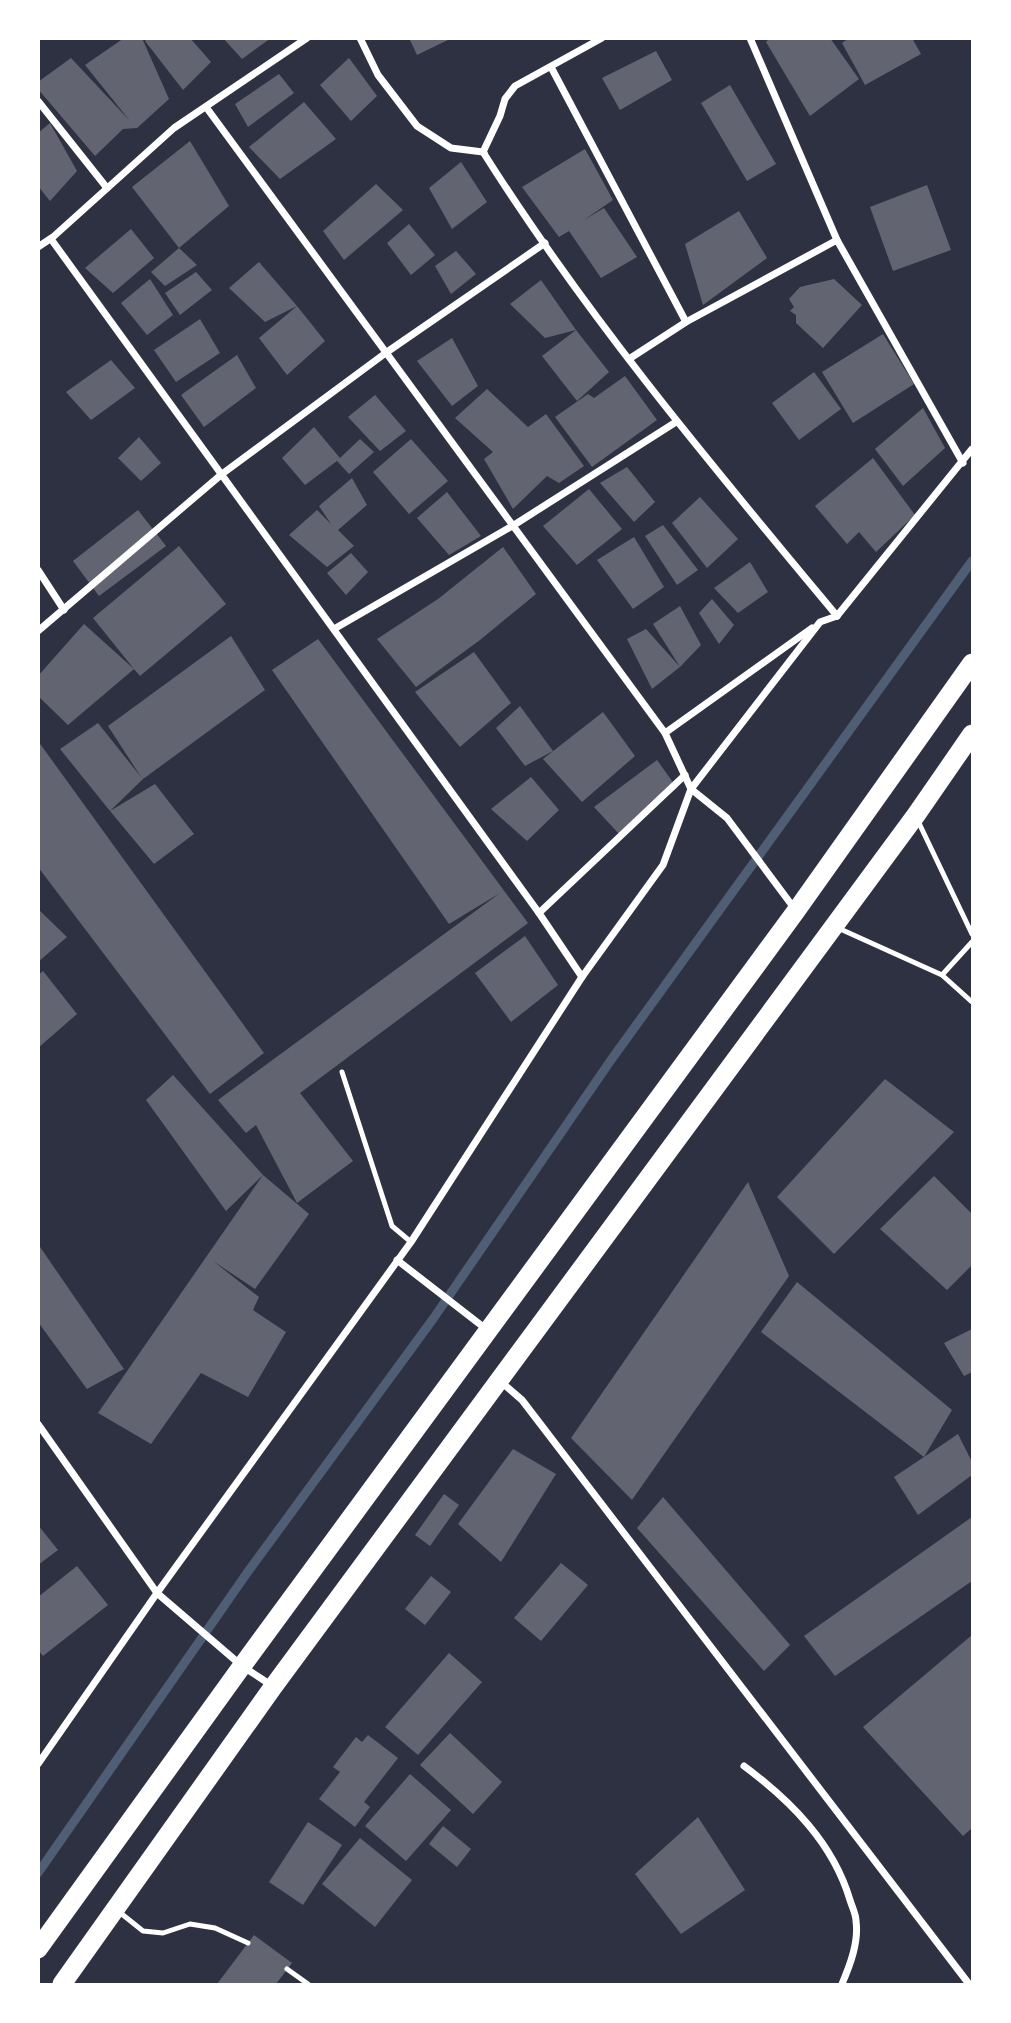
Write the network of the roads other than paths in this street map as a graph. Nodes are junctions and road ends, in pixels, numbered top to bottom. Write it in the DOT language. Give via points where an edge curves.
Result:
graph roads {
  1 [pos="307,38"];
  2 [pos="360,38"];
  3 [pos="602,38"];
  4 [pos="750,38"];
  5 [pos="551,67"];
  6 [pos="38,101"];
  7 [pos="206,107"];
  8 [pos="483,152"];
  9 [pos="107,188"];
  10 [pos="51,239"];
  11 [pos="837,240"];
  12 [pos="545,243"];
  13 [pos="38,247"];
  14 [pos="686,322"];
  15 [pos="387,352"];
  16 [pos="629,359"];
  17 [pos="677,422"];
  18 [pos="972,449"];
  19 [pos="963,463"];
  20 [pos="222,474"];
  21 [pos="514,525"];
  22 [pos="38,570"];
  23 [pos="64,610"];
  24 [pos="838,616"];
  25 [pos="820,622"];
  26 [pos="334,629"];
  27 [pos="38,631"];
  28 [pos="972,663"];
  29 [pos="665,733"];
  30 [pos="972,734"];
  31 [pos="685,775"];
  32 [pos="691,789"];
  33 [pos="915,815"];
  34 [pos="796,911"];
  35 [pos="540,913"];
  36 [pos="834,926"];
  37 [pos="972,934"];
  38 [pos="972,942"];
  39 [pos="942,975"];
  40 [pos="582,977"];
  41 [pos="972,1002"];
  42 [pos="342,1072"];
  43 [pos="411,1242"];
  44 [pos="397,1260"];
  45 [pos="490,1331"];
  46 [pos="499,1380"];
  47 [pos="38,1424"];
  48 [pos="157,1593"];
  49 [pos="242,1666"];
  50 [pos="274,1687"];
  51 [pos="38,1764"];
  52 [pos="744,1766"];
  53 [pos="116,1909"];
  54 [pos="248,1943"];
  55 [pos="38,1950"];
  56 [pos="287,1969"];
  57 [pos="62,1984"];
  58 [pos="308,1984"];
  59 [pos="842,1984"];
  60 [pos="969,1984"];
  1 -- 7 [label="street"];
  2 -- 8 [label="street" via="378,75 417,126 451,148"];
  3 -- 5 [label="street"];
  4 -- 11 [label="street"];
  5 -- 8 [label="street" via="516,86 505,99"];
  5 -- 14 [label="street"];
  6 -- 9 [label="street"];
  7 -- 9 [label="street" via="174,128"];
  7 -- 15 [label="street"];
  8 -- 12 [label="street"];
  9 -- 10 [label="street"];
  10 -- 13 [label="street"];
  10 -- 20 [label="street"];
  11 -- 14 [label="street"];
  11 -- 19 [label="street"];
  12 -- 15 [label="street"];
  12 -- 16 [label="street"];
  14 -- 16 [label="street"];
  15 -- 20 [label="street"];
  15 -- 21 [label="street"];
  16 -- 17 [label="street"];
  17 -- 21 [label="street"];
  17 -- 24 [label="street"];
  18 -- 19 [label="street"];
  19 -- 24 [label="street"];
  20 -- 23 [label="street"];
  20 -- 26 [label="street"];
  21 -- 26 [label="street"];
  21 -- 29 [label="street"];
  22 -- 23 [label="street"];
  23 -- 27 [label="street"];
  24 -- 25 [label="street"];
  25 -- 29 [label="street"];
  25 -- 32 [label="street"];
  26 -- 35 [label="street"];
  28 -- 34 [label="highway"];
  29 -- 31 [label="street"];
  30 -- 33 [label="highway"];
  31 -- 32 [label="street"];
  31 -- 35 [label="street"];
  32 -- 34 [label="street" via="727,818"];
  32 -- 40 [label="street" via="663,865"];
  33 -- 36 [label="highway"];
  33 -- 37 [label="lane"];
  34 -- 45 [label="highway"];
  35 -- 40 [label="street"];
  36 -- 39 [label="lane"];
  36 -- 46 [label="highway"];
  38 -- 39 [label="lane"];
  39 -- 41 [label="lane"];
  40 -- 43 [label="street"];
  42 -- 43 [label="lane" via="393,1226"];
  43 -- 44 [label="street"];
  44 -- 45 [label="street"];
  44 -- 48 [label="street"];
  45 -- 49 [label="highway"];
  46 -- 50 [label="highway"];
  46 -- 60 [label="street" via="522,1400"];
  47 -- 48 [label="street"];
  48 -- 49 [label="street"];
  48 -- 51 [label="street"];
  49 -- 50 [label="street"];
  49 -- 55 [label="highway"];
  50 -- 53 [label="highway"];
  52 -- 59 [label="street" via="812,1828 844,1881 857,1922 852,1959"];
  53 -- 54 [label="lane" via="144,1931 163,1933 190,1924 215,1928"];
  53 -- 57 [label="highway"];
  56 -- 58 [label="lane"];
}
